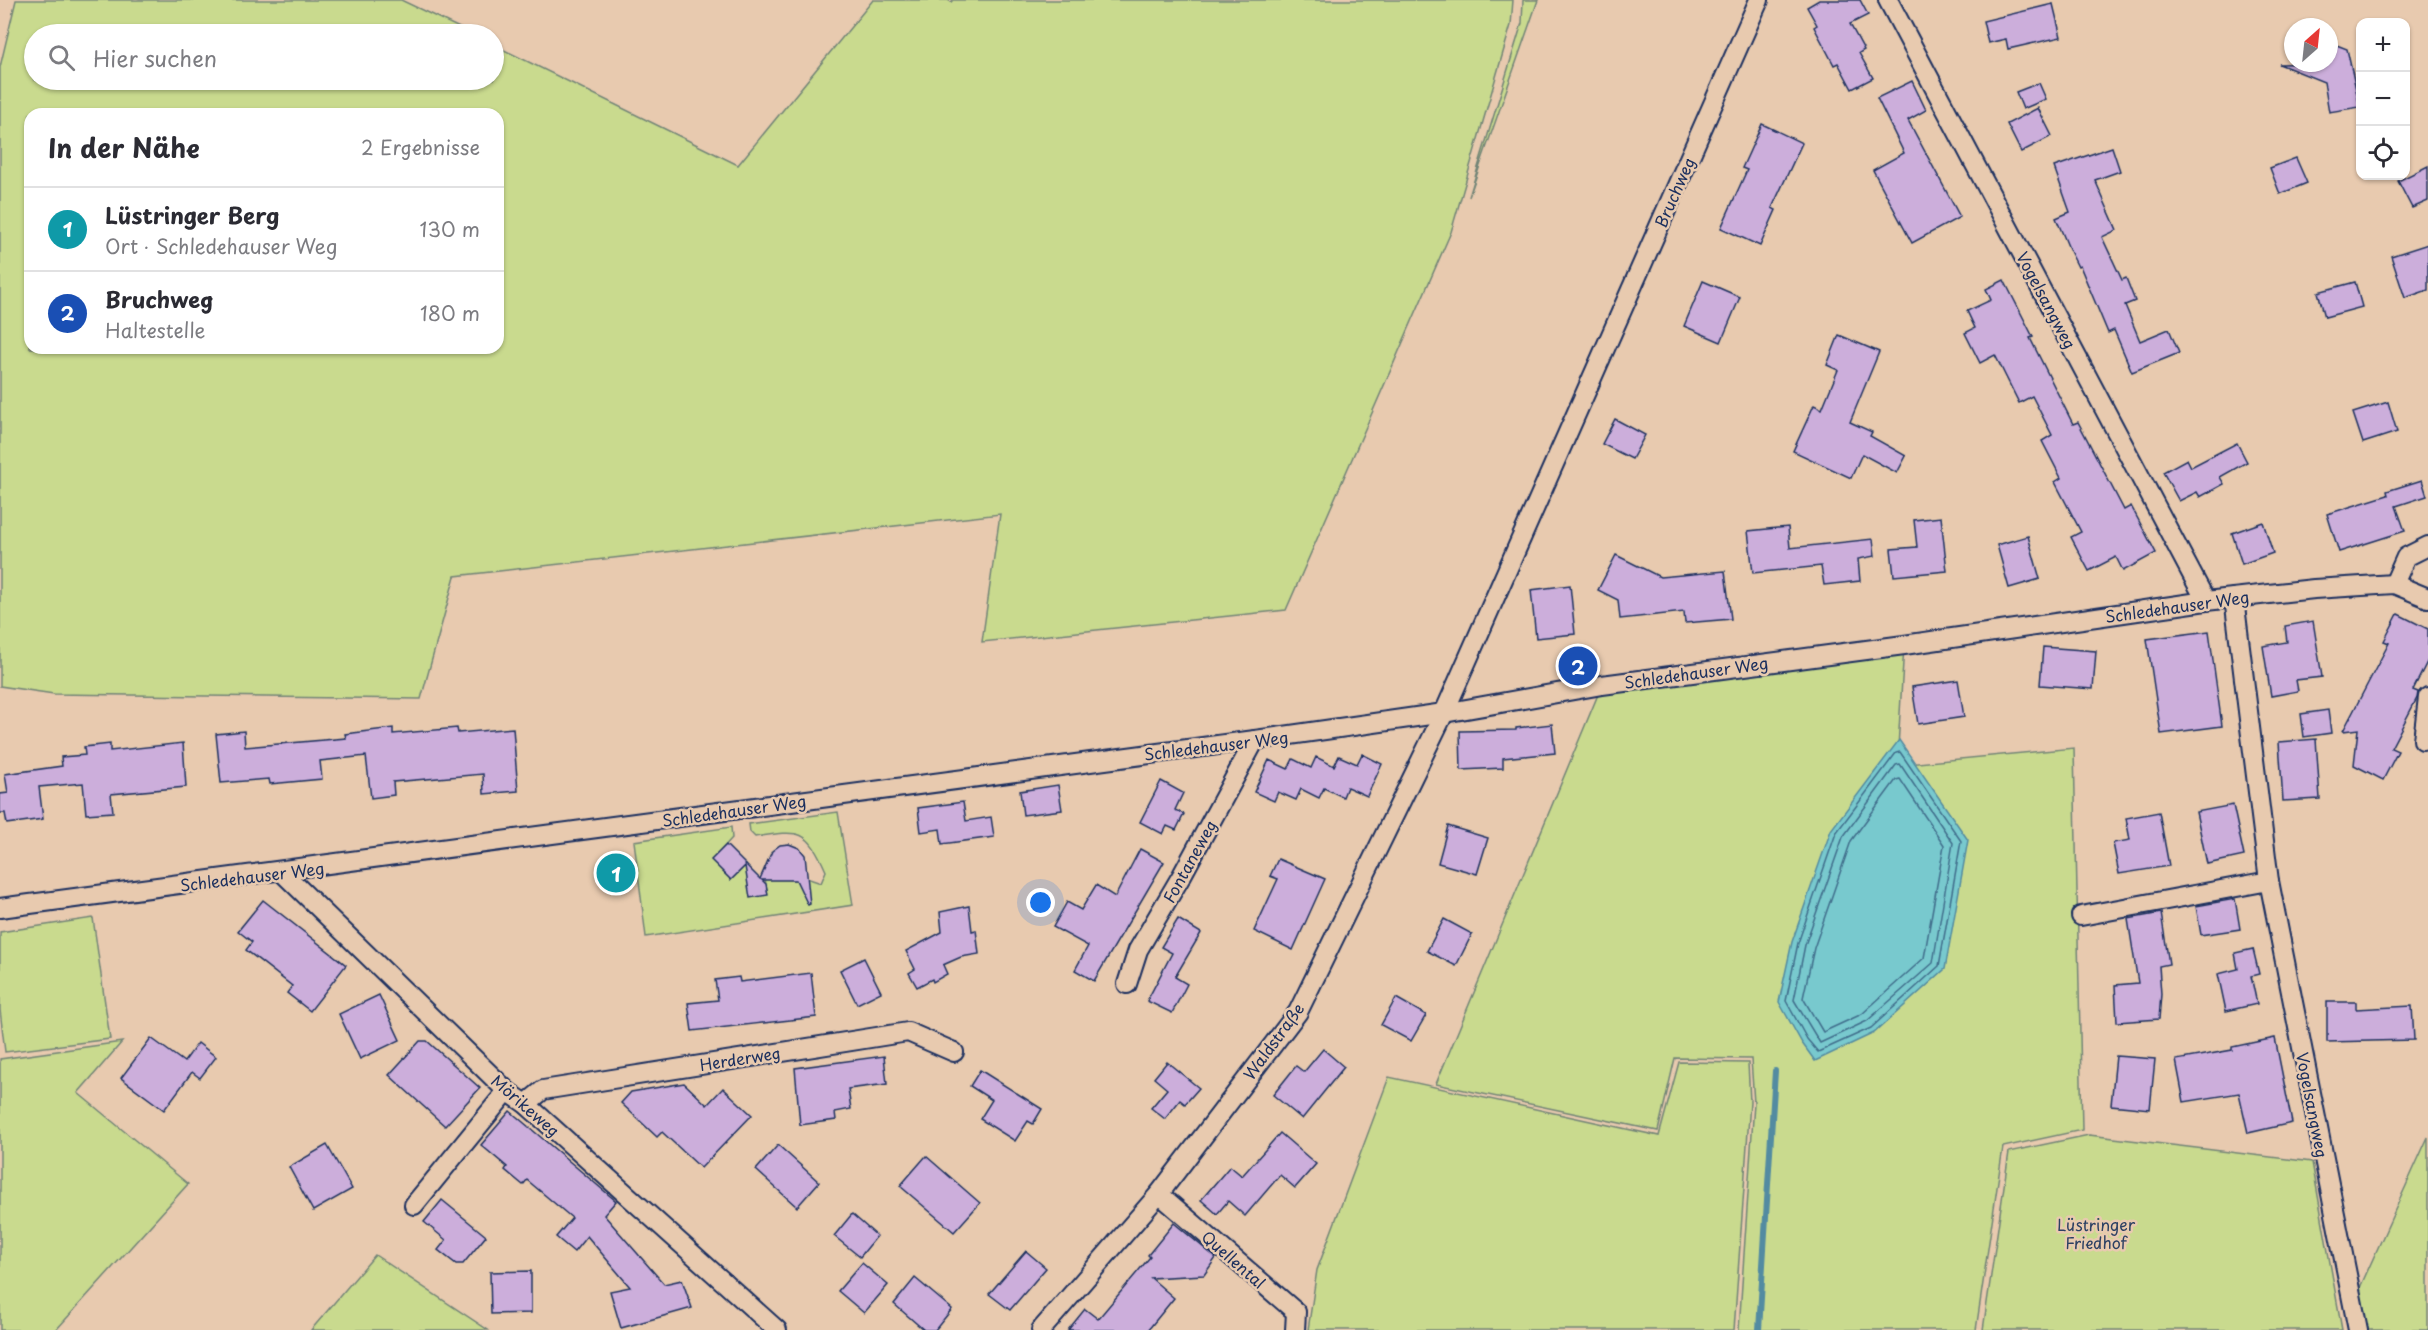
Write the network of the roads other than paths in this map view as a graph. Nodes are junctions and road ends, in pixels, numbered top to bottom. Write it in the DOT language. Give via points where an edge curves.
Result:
graph roads {
  1 [pos="1759,0"];
  2 [pos="1888,0"];
  3 [pos="2428,546"];
  4 [pos="2394,584"];
  5 [pos="2234,598"];
  6 [pos="2428,598"];
  7 [pos="2206,601"];
  8 [pos="2428,697"];
  9 [pos="1444,713"];
  10 [pos="1255,740"];
  11 [pos="2423,740"];
  12 [pos="282,872"];
  13 [pos="2269,881"];
  14 [pos="0,908"];
  15 [pos="2081,916"];
  16 [pos="1127,984"];
  17 [pos="954,1052"];
  18 [pos="507,1091"];
  19 [pos="526,1104"];
  20 [pos="1159,1194"];
  21 [pos="414,1204"];
  22 [pos="777,1330"];
  23 [pos="1041,1330"];
  24 [pos="1295,1330"];
  25 [pos="2358,1330"];
  1 -- 9 [label="street, Bruchweg"];
  2 -- 7 [label="street, Vogelsangweg"];
  3 -- 4 [label="street" via="2406,557"];
  4 -- 5 [label="street, Schledehauser Weg"];
  4 -- 6 [label="street, Schledehauser Weg"];
  5 -- 7 [label="street, Schledehauser Weg"];
  5 -- 13 [label="street, Vogelsangweg"];
  7 -- 9 [label="street, Schledehauser Weg" via="1602,685"];
  8 -- 11 [label="street"];
  9 -- 10 [label="street, Schledehauser Weg"];
  9 -- 20 [label="street, Waldstraße" via="1298,1012"];
  10 -- 12 [label="street, Schledehauser Weg"];
  10 -- 16 [label="street, Fontaneweg" via="1138,950"];
  12 -- 14 [label="street, Schledehauser Weg"];
  12 -- 18 [label="street, Mörikeweg"];
  13 -- 15 [label="street"];
  13 -- 25 [label="street, Vogelsangweg"];
  17 -- 19 [label="street, Herderweg" via="908,1032 543,1090"];
  18 -- 19 [label="street, Mörikeweg"];
  18 -- 21 [label="street"];
  19 -- 22 [label="street, Mörikeweg"];
  20 -- 23 [label="street, Waldstraße"];
  20 -- 24 [label="street, Quellental" via="1296,1312"];
}
